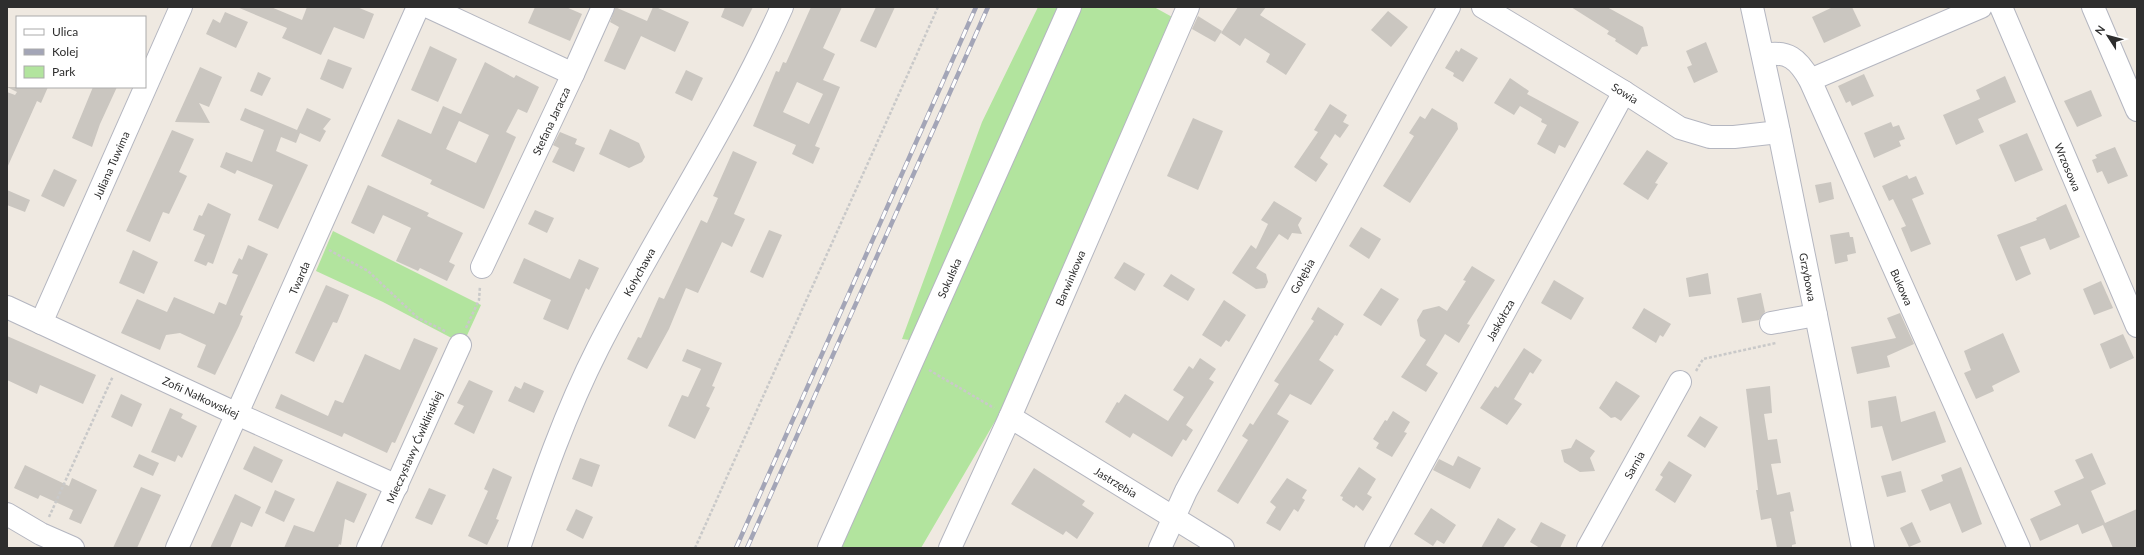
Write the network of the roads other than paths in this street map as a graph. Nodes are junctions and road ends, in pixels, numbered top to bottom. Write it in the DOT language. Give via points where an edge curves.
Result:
graph roads {
  1 [pos="180,7"];
  2 [pos="603,7"];
  3 [pos="782,7"];
  4 [pos="1070,7"];
  5 [pos="1188,7"];
  6 [pos="1449,7"];
  7 [pos="1483,7"];
  8 [pos="1752,7"];
  9 [pos="1981,7"];
  10 [pos="2000,7"];
  11 [pos="2093,7"];
  12 [pos="415,9"];
  13 [pos="1763,55"];
  14 [pos="573,74"];
  15 [pos="1810,80"];
  16 [pos="146,85"];
  17 [pos="145,88"];
  18 [pos="1624,92"];
  19 [pos="2137,110"];
  20 [pos="1779,132"];
  21 [pos="482,267"];
  22 [pos="7,308"];
  23 [pos="1816,315"];
  24 [pos="42,323"];
  25 [pos="1771,323"];
  26 [pos="2137,326"];
  27 [pos="461,342"];
  28 [pos="1686,380"];
  29 [pos="237,414"];
  30 [pos="1010,417"];
  31 [pos="397,486"];
  32 [pos="7,514"];
  33 [pos="1174,517"];
  34 [pos="73,548"];
  35 [pos="177,548"];
  36 [pos="368,548"];
  37 [pos="518,548"];
  38 [pos="828,548"];
  39 [pos="950,548"];
  40 [pos="1160,548"];
  41 [pos="1222,548"];
  42 [pos="1376,548"];
  43 [pos="1588,548"];
  44 [pos="1863,548"];
  45 [pos="2019,548"];
  1 -- 16 [label="street, Juliana Tuwima"];
  2 -- 14 [label="street"];
  3 -- 37 [label="street, Kołychawa" via="750,71 587,371 559,434"];
  4 -- 38 [label="street, Sokulska"];
  5 -- 30 [label="street, Barwinkowa"];
  6 -- 33 [label="street, Gołębia"];
  7 -- 18 [label="street, Sowia"];
  8 -- 13 [label="street, Grzybowa"];
  9 -- 15 [label="street"];
  10 -- 26 [label="street, Wrzosowa"];
  11 -- 19 [label="street"];
  12 -- 14 [label="street, Stefana Jaracza"];
  12 -- 29 [label="street, Twarda"];
  13 -- 15 [label="street, Bukowa" via="1786,55 1803,67"];
  13 -- 20 [label="street, Grzybowa"];
  14 -- 21 [label="street, Stefana Jaracza"];
  15 -- 45 [label="street, Bukowa"];
  17 -- 24 [label="street, Juliana Tuwima"];
  18 -- 20 [label="street, Sowia" via="1666,120 1695,134 1734,137"];
  18 -- 42 [label="street, Jaskółcza"];
  20 -- 23 [label="street, Grzybowa"];
  22 -- 24 [label="street, Zofii Nałkowskiej"];
  23 -- 25 [label="street"];
  23 -- 44 [label="street, Grzybowa"];
  24 -- 29 [label="street, Zofii Nałkowskiej"];
  27 -- 31 [label="street, Mieczysławy Ćwiklińskiej"];
  28 -- 43 [label="street, Sarnia"];
  29 -- 31 [label="street, Zofii Nałkowskiej"];
  29 -- 35 [label="street, Twarda"];
  30 -- 33 [label="street, Jastrzębia"];
  30 -- 39 [label="street, Barwinkowa"];
  31 -- 36 [label="street, Mieczysławy Ćwiklińskiej"];
  32 -- 34 [label="street" via="41,534"];
  33 -- 40 [label="street, Gołębia"];
  33 -- 41 [label="street, Jastrzębia"];
}
